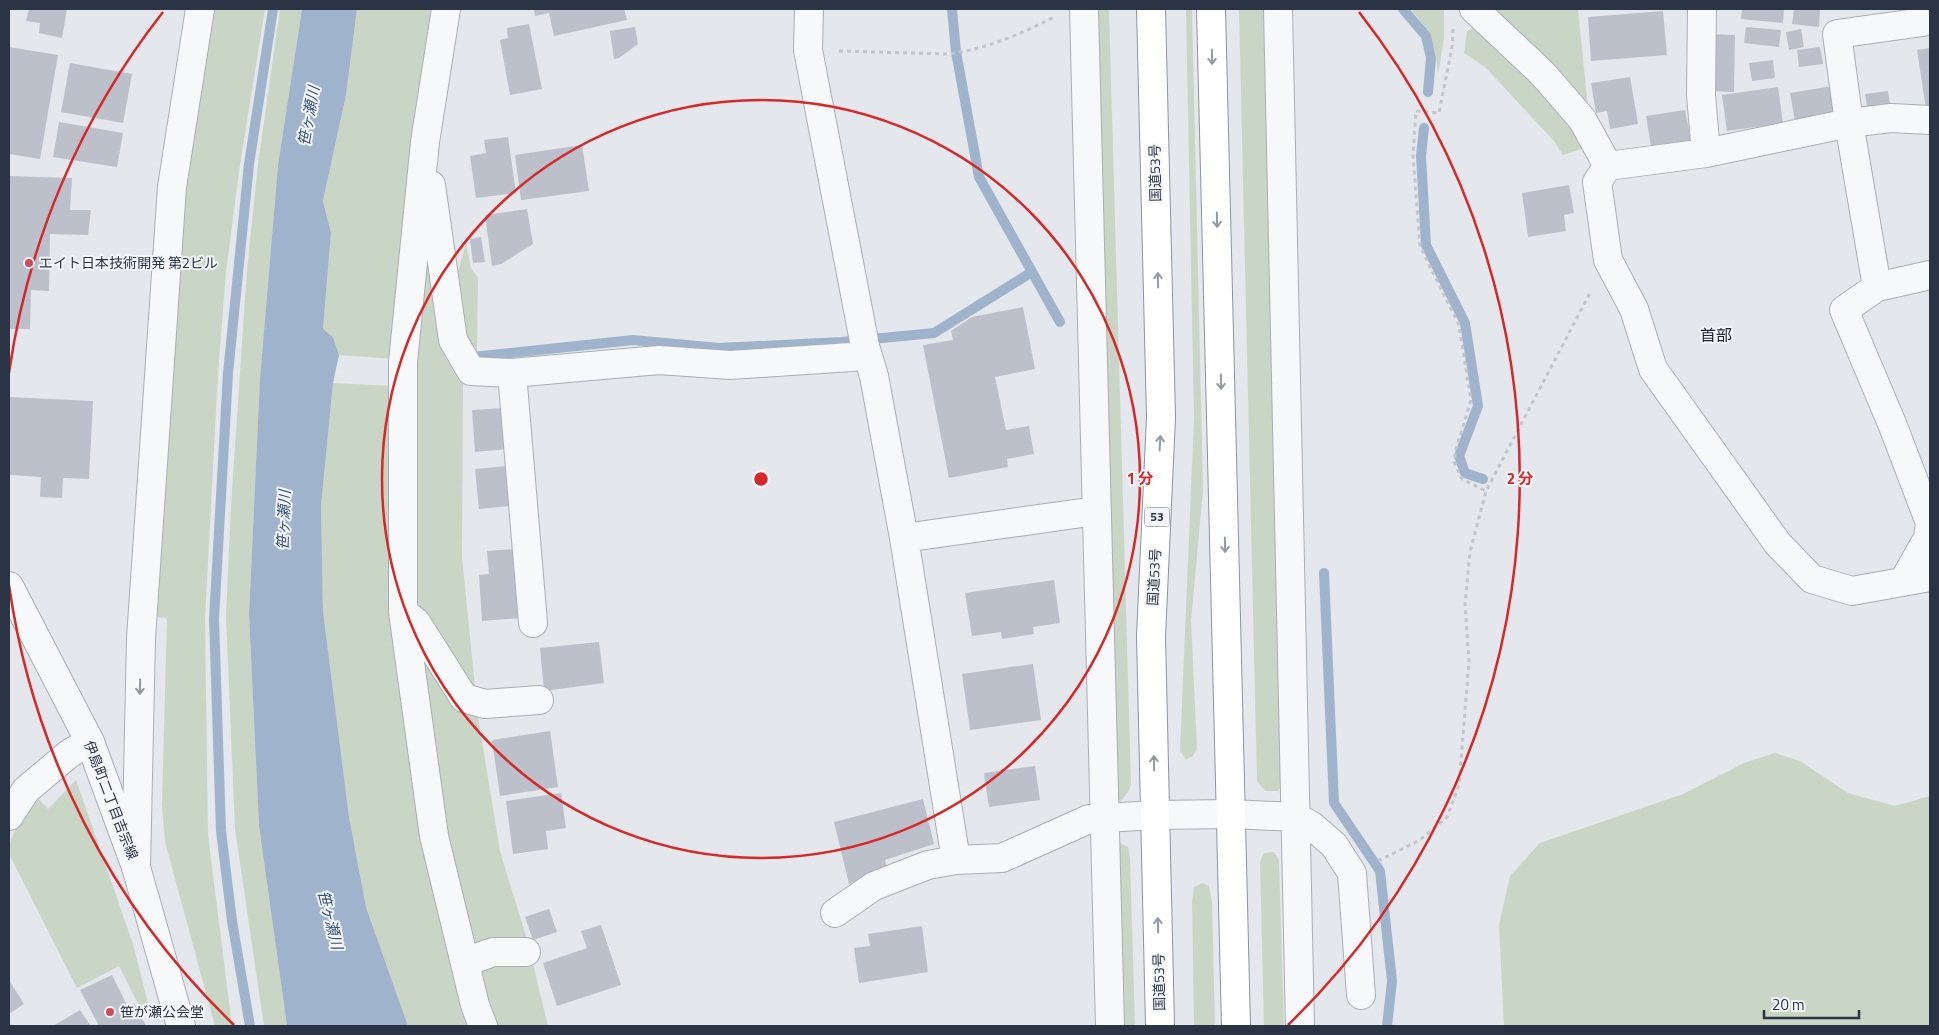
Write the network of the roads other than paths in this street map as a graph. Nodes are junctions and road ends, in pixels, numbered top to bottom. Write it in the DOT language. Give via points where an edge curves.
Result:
graph roads {
  1 [pos="200,9"];
  2 [pos="446,9"];
  3 [pos="809,9"];
  4 [pos="1151,9"];
  5 [pos="1211,9"];
  6 [pos="1278,9"];
  7 [pos="1474,9"];
  8 [pos="1702,9"];
  9 [pos="1073,11"];
  10 [pos="1930,21"];
  11 [pos="1930,120"];
  12 [pos="1849,123"];
  13 [pos="425,142"];
  14 [pos="1706,153"];
  15 [pos="1608,166"];
  16 [pos="1930,275"];
  17 [pos="1877,287"];
  18 [pos="865,345"];
  19 [pos="512,373"];
  20 [pos="1096,511"];
  21 [pos="904,538"];
  22 [pos="1930,577"];
  23 [pos="1903,582"];
  24 [pos="9,586"];
  25 [pos="403,612"];
  26 [pos="533,623"];
  27 [pos="539,700"];
  28 [pos="90,742"];
  29 [pos="1231,814"];
  30 [pos="1155,815"];
  31 [pos="9,816"];
  32 [pos="1296,817"];
  33 [pos="1104,818"];
  34 [pos="956,860"];
  35 [pos="136,867"];
  36 [pos="835,913"];
  37 [pos="526,952"];
  38 [pos="465,962"];
  39 [pos="1361,996"];
  40 [pos="181,1026"];
  41 [pos="483,1026"];
  42 [pos="1110,1026"];
  43 [pos="1160,1026"];
  44 [pos="1236,1026"];
  45 [pos="1300,1026"];
  1 -- 35 [label="street, one-way" via="172,187 141,638"];
  2 -- 13 [label="street"];
  3 -- 18 [label="street" via="808,50"];
  30 -- 4 [label="highway, 国道53号 / 53, one-way" via="1151,636 1161,417"];
  5 -- 29 [label="highway, one-way"];
  6 -- 32 [label="street"];
  7 -- 15 [label="street" via="1542,73 1582,119"];
  8 -- 14 [label="street"];
  9 -- 20 [label="street"];
  10 -- 12 [label="street" via="1837,34"];
  11 -- 12 [label="street" via="1891,118"];
  12 -- 14 [label="street"];
  12 -- 17 [label="street"];
  13 -- 19 [label="street" via="453,340 471,370"];
  13 -- 25 [label="street" via="402,362"];
  14 -- 15 [label="street"];
  15 -- 23 [label="street" via="1597,182 1608,260 1634,309 1653,369 1778,544 1812,579 1852,591"];
  16 -- 17 [label="street"];
  17 -- 23 [label="street" via="1844,310 1930,522 1928,538"];
  18 -- 19 [label="street" via="730,366 659,360"];
  18 -- 21 [label="street" via="874,376"];
  19 -- 26 [label="street"];
  20 -- 21 [label="street"];
  20 -- 33 [label="street"];
  21 -- 34 [label="street"];
  22 -- 23 [label="street"];
  24 -- 28 [label="street, 伊島町二丁目吉宗線"];
  25 -- 27 [label="street" via="416,622 464,698 485,704"];
  25 -- 38 [label="street" via="434,836"];
  28 -- 31 [label="street" via="70,753 26,790"];
  28 -- 35 [label="street, 伊島町二丁目吉宗線"];
  29 -- 30 [label="street"];
  29 -- 32 [label="street"];
  29 -- 44 [label="highway"];
  30 -- 33 [label="street"];
  43 -- 30 [label="highway, 国道53号 / 53, one-way"];
  32 -- 39 [label="street" via="1334,845 1352,873"];
  32 -- 45 [label="street"];
  33 -- 34 [label="street" via="1089,819 1002,858"];
  33 -- 42 [label="street"];
  34 -- 36 [label="street" via="928,865 874,886"];
  35 -- 40 [label="street, 伊島町二丁目吉宗線"];
  37 -- 38 [label="street" via="492,952"];
  38 -- 41 [label="street"];
}
